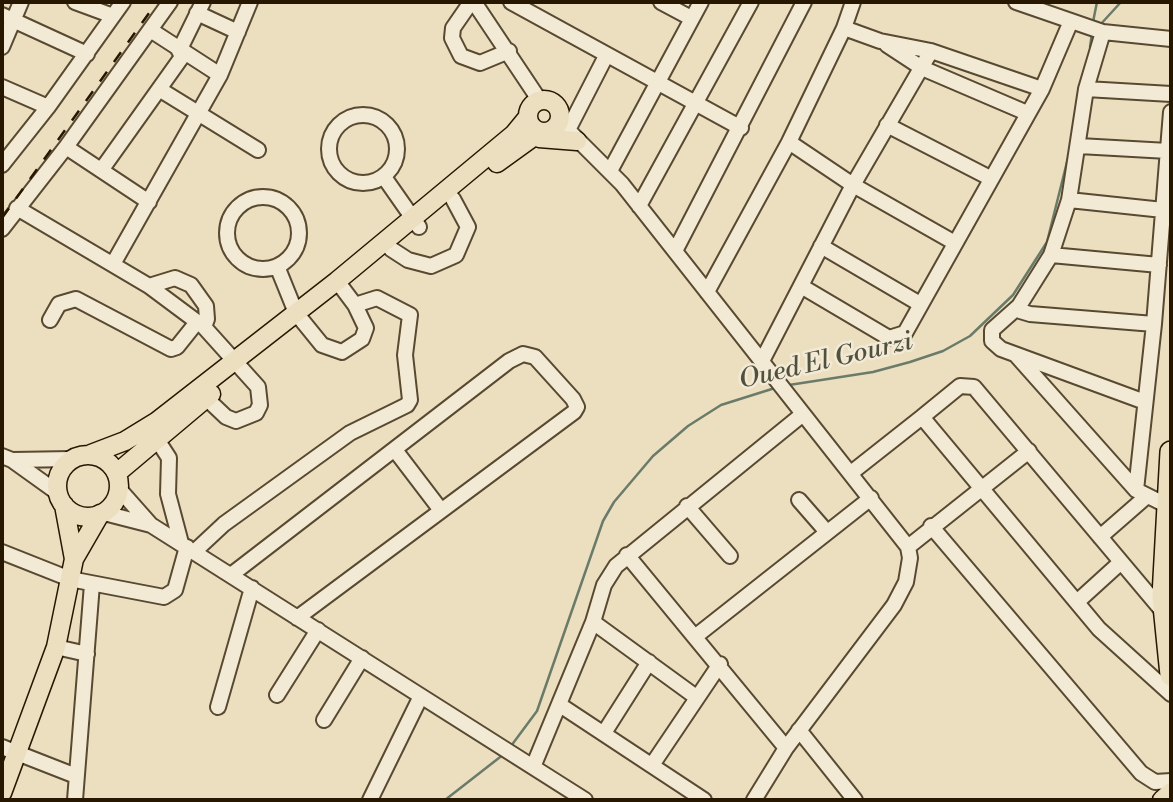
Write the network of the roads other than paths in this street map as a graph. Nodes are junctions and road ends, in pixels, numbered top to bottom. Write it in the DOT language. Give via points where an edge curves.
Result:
graph roads {
  1 [pos="21,2"];
  2 [pos="75,2"];
  3 [pos="123,2"];
  4 [pos="170,2"];
  5 [pos="250,2"];
  6 [pos="511,2"];
  7 [pos="661,2"];
  8 [pos="701,2"];
  9 [pos="751,2"];
  10 [pos="804,2"];
  11 [pos="853,2"];
  12 [pos="1016,2"];
  13 [pos="480,5"];
  14 [pos="200,7"];
  15 [pos="113,16"];
  16 [pos="8,18"];
  17 [pos="691,18"];
  18 [pos="1077,23"];
  19 [pos="844,28"];
  20 [pos="152,31"];
  21 [pos="238,32"];
  22 [pos="1101,32"];
  23 [pos="1171,39"];
  24 [pos="880,41"];
  25 [pos="2,47"];
  26 [pos="509,51"];
  27 [pos="932,51"];
  28 [pos="182,52"];
  29 [pos="87,54"];
  30 [pos="606,56"];
  31 [pos="922,68"];
  32 [pos="220,75"];
  33 [pos="656,84"];
  34 [pos="2,87"];
  35 [pos="159,89"];
  36 [pos="1042,89"];
  37 [pos="1086,89"];
  38 [pos="1171,94"];
  39 [pos="540,101"];
  40 [pos="694,103"];
  41 [pos="48,107"];
  42 [pos="1171,111"];
  43 [pos="199,113"];
  44 [pos="1027,113"];
  45 [pos="528,117"];
  46 [pos="887,125"];
  47 [pos="741,128"];
  48 [pos="568,131"];
  49 [pos="535,135"];
  50 [pos="789,142"];
  51 [pos="1079,146"];
  52 [pos="66,147"];
  53 [pos="258,150"];
  54 [pos="6,151"];
  55 [pos="1168,151"];
  56 [pos="2,165"];
  57 [pos="102,169"];
  58 [pos="610,171"];
  59 [pos="384,177"];
  60 [pos="990,178"];
  61 [pos="853,185"];
  62 [pos="453,199"];
  63 [pos="1069,200"];
  64 [pos="149,202"];
  65 [pos="639,206"];
  66 [pos="17,208"];
  67 [pos="1163,210"];
  68 [pos="415,223"];
  69 [pos="2,229"];
  70 [pos="955,243"];
  71 [pos="821,246"];
  72 [pos="391,249"];
  73 [pos="675,251"];
  74 [pos="1051,255"];
  75 [pos="113,264"];
  76 [pos="1159,265"];
  77 [pos="277,266"];
  78 [pos="340,284"];
  79 [pos="149,286"];
  80 [pos="801,286"];
  81 [pos="707,292"];
  82 [pos="920,304"];
  83 [pos="355,305"];
  84 [pos="1019,306"];
  85 [pos="299,317"];
  86 [pos="50,320"];
  87 [pos="1154,324"];
  88 [pos="200,325"];
  89 [pos="1016,355"];
  90 [pos="763,359"];
  91 [pos="239,364"];
  92 [pos="206,398"];
  93 [pos="1145,402"];
  94 [pos="803,414"];
  95 [pos="922,417"];
  96 [pos="156,438"];
  97 [pos="395,450"];
  98 [pos="1029,451"];
  99 [pos="1171,452"];
  100 [pos="92,454"];
  101 [pos="7,458"];
  102 [pos="72,458"];
  103 [pos="851,473"];
  104 [pos="118,481"];
  105 [pos="981,487"];
  106 [pos="1141,493"];
  107 [pos="871,498"];
  108 [pos="61,499"];
  109 [pos="799,500"];
  110 [pos="1166,505"];
  111 [pos="687,506"];
  112 [pos="440,509"];
  113 [pos="102,513"];
  114 [pos="151,524"];
  115 [pos="931,526"];
  116 [pos="826,531"];
  117 [pos="1100,537"];
  118 [pos="187,547"];
  119 [pos="908,547"];
  120 [pos="2,552"];
  121 [pos="627,555"];
  122 [pos="730,556"];
  123 [pos="74,559"];
  124 [pos="1121,562"];
  125 [pos="231,575"];
  126 [pos="70,579"];
  127 [pos="92,584"];
  128 [pos="252,588"];
  129 [pos="1077,602"];
  130 [pos="1166,615"];
  131 [pos="297,618"];
  132 [pos="593,622"];
  133 [pos="318,630"];
  134 [pos="696,636"];
  135 [pos="55,647"];
  136 [pos="87,654"];
  137 [pos="362,658"];
  138 [pos="649,662"];
  139 [pos="720,664"];
  140 [pos="1171,675"];
  141 [pos="1171,694"];
  142 [pos="277,695"];
  143 [pos="421,696"];
  144 [pos="696,697"];
  145 [pos="560,705"];
  146 [pos="218,707"];
  147 [pos="324,720"];
  148 [pos="800,730"];
  149 [pos="604,733"];
  150 [pos="786,748"];
  151 [pos="9,750"];
  152 [pos="652,765"];
  153 [pos="533,767"];
  154 [pos="76,776"];
  155 [pos="1171,781"];
  156 [pos="1171,792"];
  157 [pos="2,793"];
  158 [pos="75,800"];
  159 [pos="370,800"];
  160 [pos="585,800"];
  161 [pos="704,800"];
  162 [pos="754,800"];
  163 [pos="855,800"];
  164 [pos="1163,800"];
  1 -- 16 [label="street"];
  2 -- 15 [label="street"];
  3 -- 15 [label="street"];
  4 -- 20 [label="street"];
  5 -- 21 [label="street"];
  6 -- 30 [label="street"];
  7 -- 17 [label="street"];
  8 -- 17 [label="street"];
  9 -- 40 [label="street"];
  10 -- 47 [label="street"];
  11 -- 19 [label="street"];
  12 -- 18 [label="street"];
  13 -- 26 [label="street"];
  13 -- 26 [label="street" via="453,28 452,38 461,56 480,63"];
  14 -- 21 [label="street"];
  14 -- 28 [label="street"];
  15 -- 29 [label="street"];
  16 -- 25 [label="street"];
  16 -- 29 [label="street"];
  17 -- 33 [label="street"];
  18 -- 22 [label="street"];
  18 -- 36 [label="street"];
  19 -- 24 [label="street"];
  19 -- 50 [label="street"];
  20 -- 28 [label="street"];
  20 -- 52 [label="street"];
  21 -- 32 [label="street"];
  22 -- 23 [label="street"];
  22 -- 37 [label="street"];
  24 -- 27 [label="street"];
  24 -- 31 [label="street"];
  26 -- 39 [label="street"];
  27 -- 31 [label="street"];
  27 -- 36 [label="street"];
  28 -- 32 [label="street"];
  28 -- 35 [label="street"];
  29 -- 41 [label="street"];
  30 -- 33 [label="street"];
  30 -- 48 [label="street"];
  31 -- 44 [label="street"];
  31 -- 46 [label="street"];
  32 -- 43 [label="street"];
  33 -- 40 [label="street"];
  33 -- 58 [label="street"];
  34 -- 41 [label="street"];
  35 -- 43 [label="street"];
  35 -- 57 [label="street"];
  36 -- 44 [label="street"];
  37 -- 38 [label="street"];
  37 -- 51 [label="street"];
  39 -- 45 [label="main road"];
  39 -- 48 [label="main road" via="554,103"];
  40 -- 47 [label="street"];
  40 -- 65 [label="street"];
  41 -- 54 [label="street"];
  42 -- 55 [label="street"];
  43 -- 53 [label="street"];
  43 -- 64 [label="street"];
  44 -- 60 [label="street"];
  45 -- 49 [label="main road"];
  45 -- 68 [label="main road"];
  46 -- 60 [label="street"];
  46 -- 61 [label="street"];
  47 -- 73 [label="street"];
  48 -- 49 [label="main road"];
  48 -- 49 [label="main road" via="554,129"];
  48 -- 58 [label="street"];
  49 -- 62 [label="main road"];
  50 -- 61 [label="street"];
  50 -- 81 [label="street"];
  51 -- 55 [label="street"];
  51 -- 63 [label="street"];
  52 -- 57 [label="street"];
  52 -- 66 [label="street"];
  54 -- 56 [label="street"];
  55 -- 67 [label="street"];
  57 -- 64 [label="street"];
  58 -- 65 [label="street"];
  59 -- 59 [label="street" via="398,153 394,132 371,115 343,121 329,145 338,172 363,184"];
  59 -- 68 [label="street"];
  60 -- 70 [label="street"];
  61 -- 70 [label="street"];
  61 -- 71 [label="street"];
  62 -- 68 [label="main road"];
  62 -- 72 [label="street" via="468,227 456,255 431,266"];
  63 -- 67 [label="street"];
  63 -- 74 [label="street"];
  64 -- 75 [label="street"];
  65 -- 73 [label="street"];
  66 -- 69 [label="street"];
  66 -- 75 [label="street"];
  67 -- 76 [label="street"];
  68 -- 72 [label="main road"];
  68 -- 78 [label="main road"];
  70 -- 82 [label="street"];
  71 -- 80 [label="street"];
  71 -- 82 [label="street"];
  72 -- 78 [label="main road"];
  73 -- 81 [label="street"];
  74 -- 76 [label="street"];
  74 -- 84 [label="street"];
  75 -- 79 [label="street"];
  76 -- 87 [label="street"];
  77 -- 77 [label="street" via="296,244 297,222 277,201 263,197 248,200 229,222 231,251 248,265 262,269"];
  77 -- 85 [label="street"];
  78 -- 83 [label="street"];
  78 -- 85 [label="main road"];
  79 -- 88 [label="street"];
  79 -- 88 [label="street" via="175,278 191,285 206,306"];
  80 -- 82 [label="street" via="889,338 905,333"];
  80 -- 90 [label="street"];
  81 -- 90 [label="street"];
  83 -- 85 [label="street" via="366,328 362,340 347,351 322,345"];
  83 -- 118 [label="street" via="377,298 410,315 405,355 407,405 350,433"];
  84 -- 87 [label="street" via="1030,314"];
  84 -- 89 [label="street" via="991,335 1001,349"];
  85 -- 91 [label="main road"];
  86 -- 88 [label="street" via="59,304 76,299 171,349"];
  87 -- 93 [label="street"];
  88 -- 91 [label="street"];
  89 -- 93 [label="street"];
  89 -- 106 [label="street"];
  90 -- 94 [label="street"];
  91 -- 92 [label="main road"];
  91 -- 92 [label="street" via="260,393 256,413 241,421 231,420"];
  91 -- 100 [label="main road" via="146,429"];
  92 -- 96 [label="main road"];
  93 -- 106 [label="street"];
  94 -- 103 [label="street"];
  94 -- 111 [label="street"];
  95 -- 98 [label="street" via="960,386 968,385"];
  95 -- 103 [label="street"];
  95 -- 105 [label="street"];
  96 -- 104 [label="main road"];
  96 -- 118 [label="street" via="169,458 168,494"];
  97 -- 112 [label="street"];
  97 -- 112 [label="street" via="523,354 535,357 573,399 574,412"];
  97 -- 125 [label="street"];
  98 -- 105 [label="street"];
  98 -- 117 [label="street"];
  99 -- 110 [label="highway"];
  100 -- 102 [label="main road"];
  100 -- 104 [label="main road" via="102,457"];
  101 -- 102 [label="street"];
  101 -- 108 [label="street"];
  102 -- 108 [label="main road" via="57,480"];
  103 -- 107 [label="street"];
  104 -- 113 [label="main road" via="117,498"];
  104 -- 114 [label="street"];
  105 -- 115 [label="street"];
  105 -- 129 [label="street"];
  106 -- 110 [label="street"];
  106 -- 117 [label="street"];
  107 -- 116 [label="street"];
  107 -- 119 [label="street"];
  108 -- 113 [label="main road" via="76,515"];
  108 -- 123 [label="main road"];
  109 -- 116 [label="street"];
  110 -- 130 [label="highway"];
  111 -- 121 [label="street"];
  111 -- 122 [label="street"];
  112 -- 131 [label="street"];
  113 -- 114 [label="street"];
  113 -- 123 [label="main road"];
  114 -- 118 [label="street"];
  115 -- 119 [label="street"];
  115 -- 155 [label="street" via="1141,774 1155,782"];
  116 -- 134 [label="street"];
  117 -- 124 [label="street"];
  118 -- 125 [label="street"];
  118 -- 127 [label="street" via="175,590 169,596"];
  119 -- 148 [label="street" via="906,582 894,605"];
  120 -- 126 [label="street"];
  121 -- 132 [label="street" via="604,585"];
  121 -- 134 [label="street"];
  123 -- 126 [label="main road"];
  124 -- 129 [label="street"];
  124 -- 130 [label="street"];
  125 -- 128 [label="street"];
  126 -- 127 [label="street"];
  126 -- 135 [label="main road"];
  127 -- 136 [label="street"];
  128 -- 131 [label="street"];
  128 -- 146 [label="street"];
  129 -- 141 [label="street" via="1140,669"];
  130 -- 140 [label="highway"];
  131 -- 133 [label="street"];
  132 -- 138 [label="street"];
  132 -- 145 [label="street"];
  133 -- 137 [label="street"];
  133 -- 142 [label="street"];
  134 -- 139 [label="street"];
  135 -- 136 [label="street"];
  135 -- 151 [label="main road"];
  136 -- 154 [label="street"];
  137 -- 143 [label="street"];
  137 -- 147 [label="street"];
  138 -- 144 [label="street"];
  138 -- 149 [label="street"];
  139 -- 144 [label="street"];
  139 -- 150 [label="street"];
  143 -- 153 [label="street"];
  143 -- 159 [label="street"];
  144 -- 152 [label="street"];
  145 -- 149 [label="street"];
  145 -- 153 [label="street"];
  148 -- 150 [label="street"];
  148 -- 163 [label="street"];
  149 -- 152 [label="street"];
  150 -- 162 [label="street"];
  151 -- 154 [label="street"];
  151 -- 157 [label="main road"];
  152 -- 161 [label="street"];
  153 -- 160 [label="street"];
  154 -- 158 [label="street"];
  156 -- 164 [label="main road"];
}
